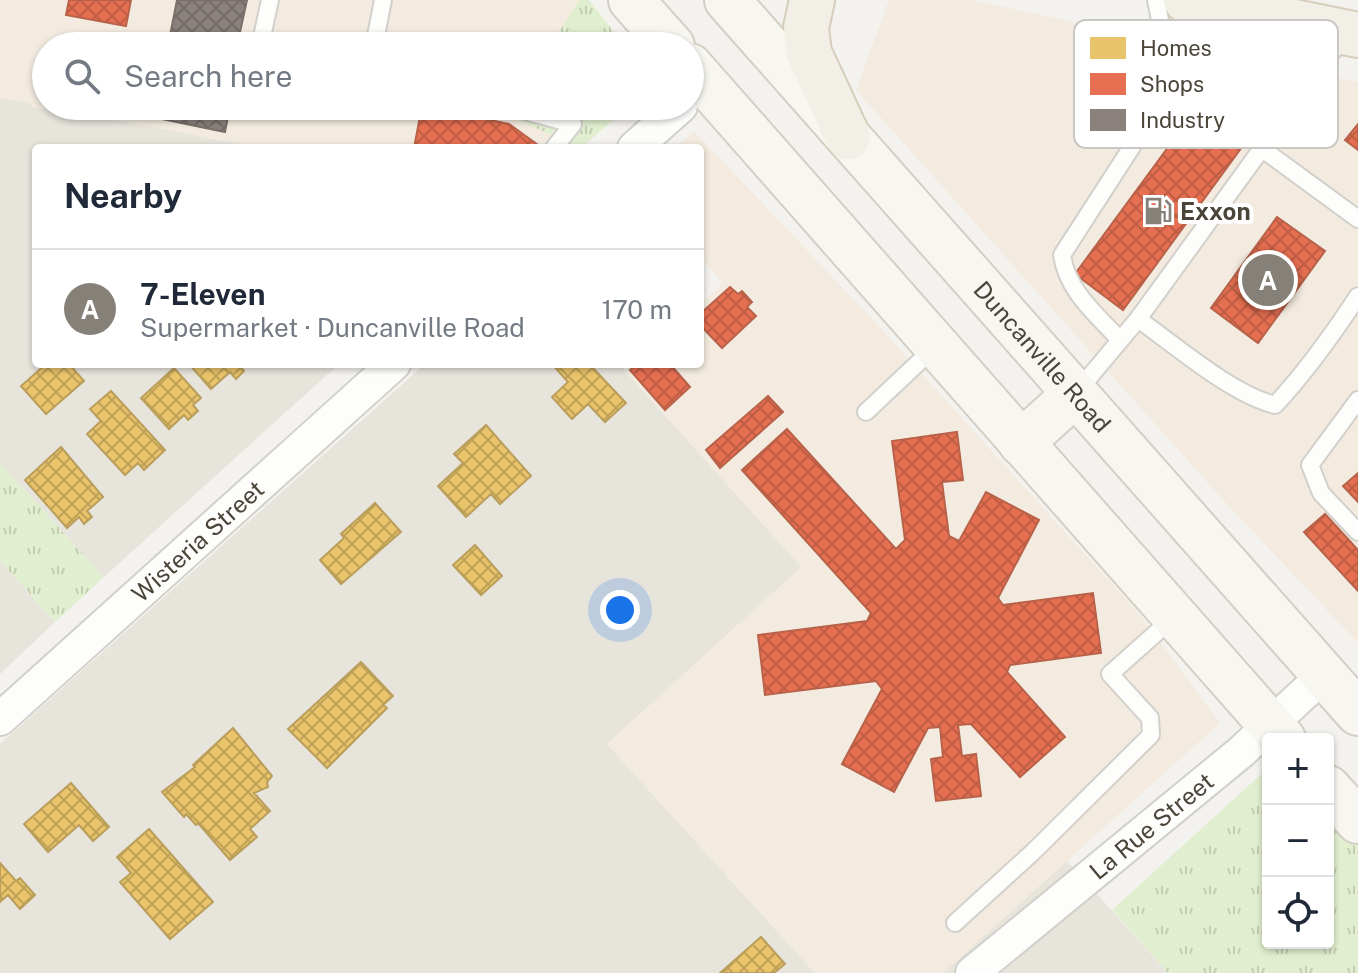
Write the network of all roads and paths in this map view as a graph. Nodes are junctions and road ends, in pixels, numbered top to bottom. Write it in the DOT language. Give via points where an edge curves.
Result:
graph roads {
  1 [pos="270,0"];
  2 [pos="383,0"];
  3 [pos="631,0"];
  4 [pos="727,0"];
  5 [pos="812,0"];
  6 [pos="1156,0"];
  7 [pos="1186,0"];
  8 [pos="1160,20"];
  9 [pos="1284,20"];
  10 [pos="263,32"];
  11 [pos="377,32"];
  12 [pos="660,32"];
  13 [pos="1352,34"];
  14 [pos="1338,51"];
  15 [pos="704,101"];
  16 [pos="558,120"];
  17 [pos="661,120"];
  18 [pos="848,137"];
  19 [pos="557,144"];
  20 [pos="638,144"];
  21 [pos="1131,148"];
  22 [pos="1261,148"];
  23 [pos="1358,219"];
  24 [pos="1358,296"];
  25 [pos="1138,319"];
  26 [pos="1120,340"];
  27 [pos="937,345"];
  28 [pos="390,368"];
  29 [pos="1074,395"];
  30 [pos="1358,400"];
  31 [pos="866,412"];
  32 [pos="1021,443"];
  33 [pos="1358,532"];
  34 [pos="1174,617"];
  35 [pos="1325,674"];
  36 [pos="1358,713"];
  37 [pos="0,719"];
  38 [pos="1277,732"];
  39 [pos="1334,795"];
  40 [pos="1358,821"];
  41 [pos="955,923"];
  42 [pos="972,973"];
  1 -- 10 [label="lane"];
  2 -- 11 [label="lane"];
  3 -- 12 [label="main road"];
  4 -- 18 [label="main road, Duncanville Road"];
  5 -- 18 [label="main road" via="806,28 809,53"];
  6 -- 8 [label="lane"];
  7 -- 9 [label="main road"];
  13 -- 14 [label="lane"];
  15 -- 27 [label="main road"];
  16 -- 19 [label="lane" via="573,124"];
  17 -- 20 [label="street"];
  18 -- 29 [label="main road, Duncanville Road"];
  21 -- 26 [label="lane" via="1062,255 1075,291"];
  22 -- 23 [label="lane"];
  22 -- 25 [label="lane"];
  24 -- 25 [label="lane" via="1329,341 1275,405 1229,383"];
  25 -- 26 [label="lane"];
  26 -- 29 [label="lane"];
  27 -- 31 [label="lane"];
  27 -- 32 [label="main road"];
  28 -- 37 [label="street, Wisteria Street"];
  29 -- 32 [label="main road"];
  29 -- 35 [label="main road, Duncanville Road"];
  30 -- 33 [label="lane" via="1310,465 1321,493"];
  32 -- 34 [label="main road"];
  34 -- 38 [label="main road"];
  34 -- 41 [label="lane" via="1110,674 1150,718 1151,735"];
  35 -- 36 [label="main road, Duncanville Road"];
  35 -- 38 [label="street, La Rue Street"];
  38 -- 42 [label="street, La Rue Street" via="1229,762"];
  39 -- 40 [label="main road"];
}
